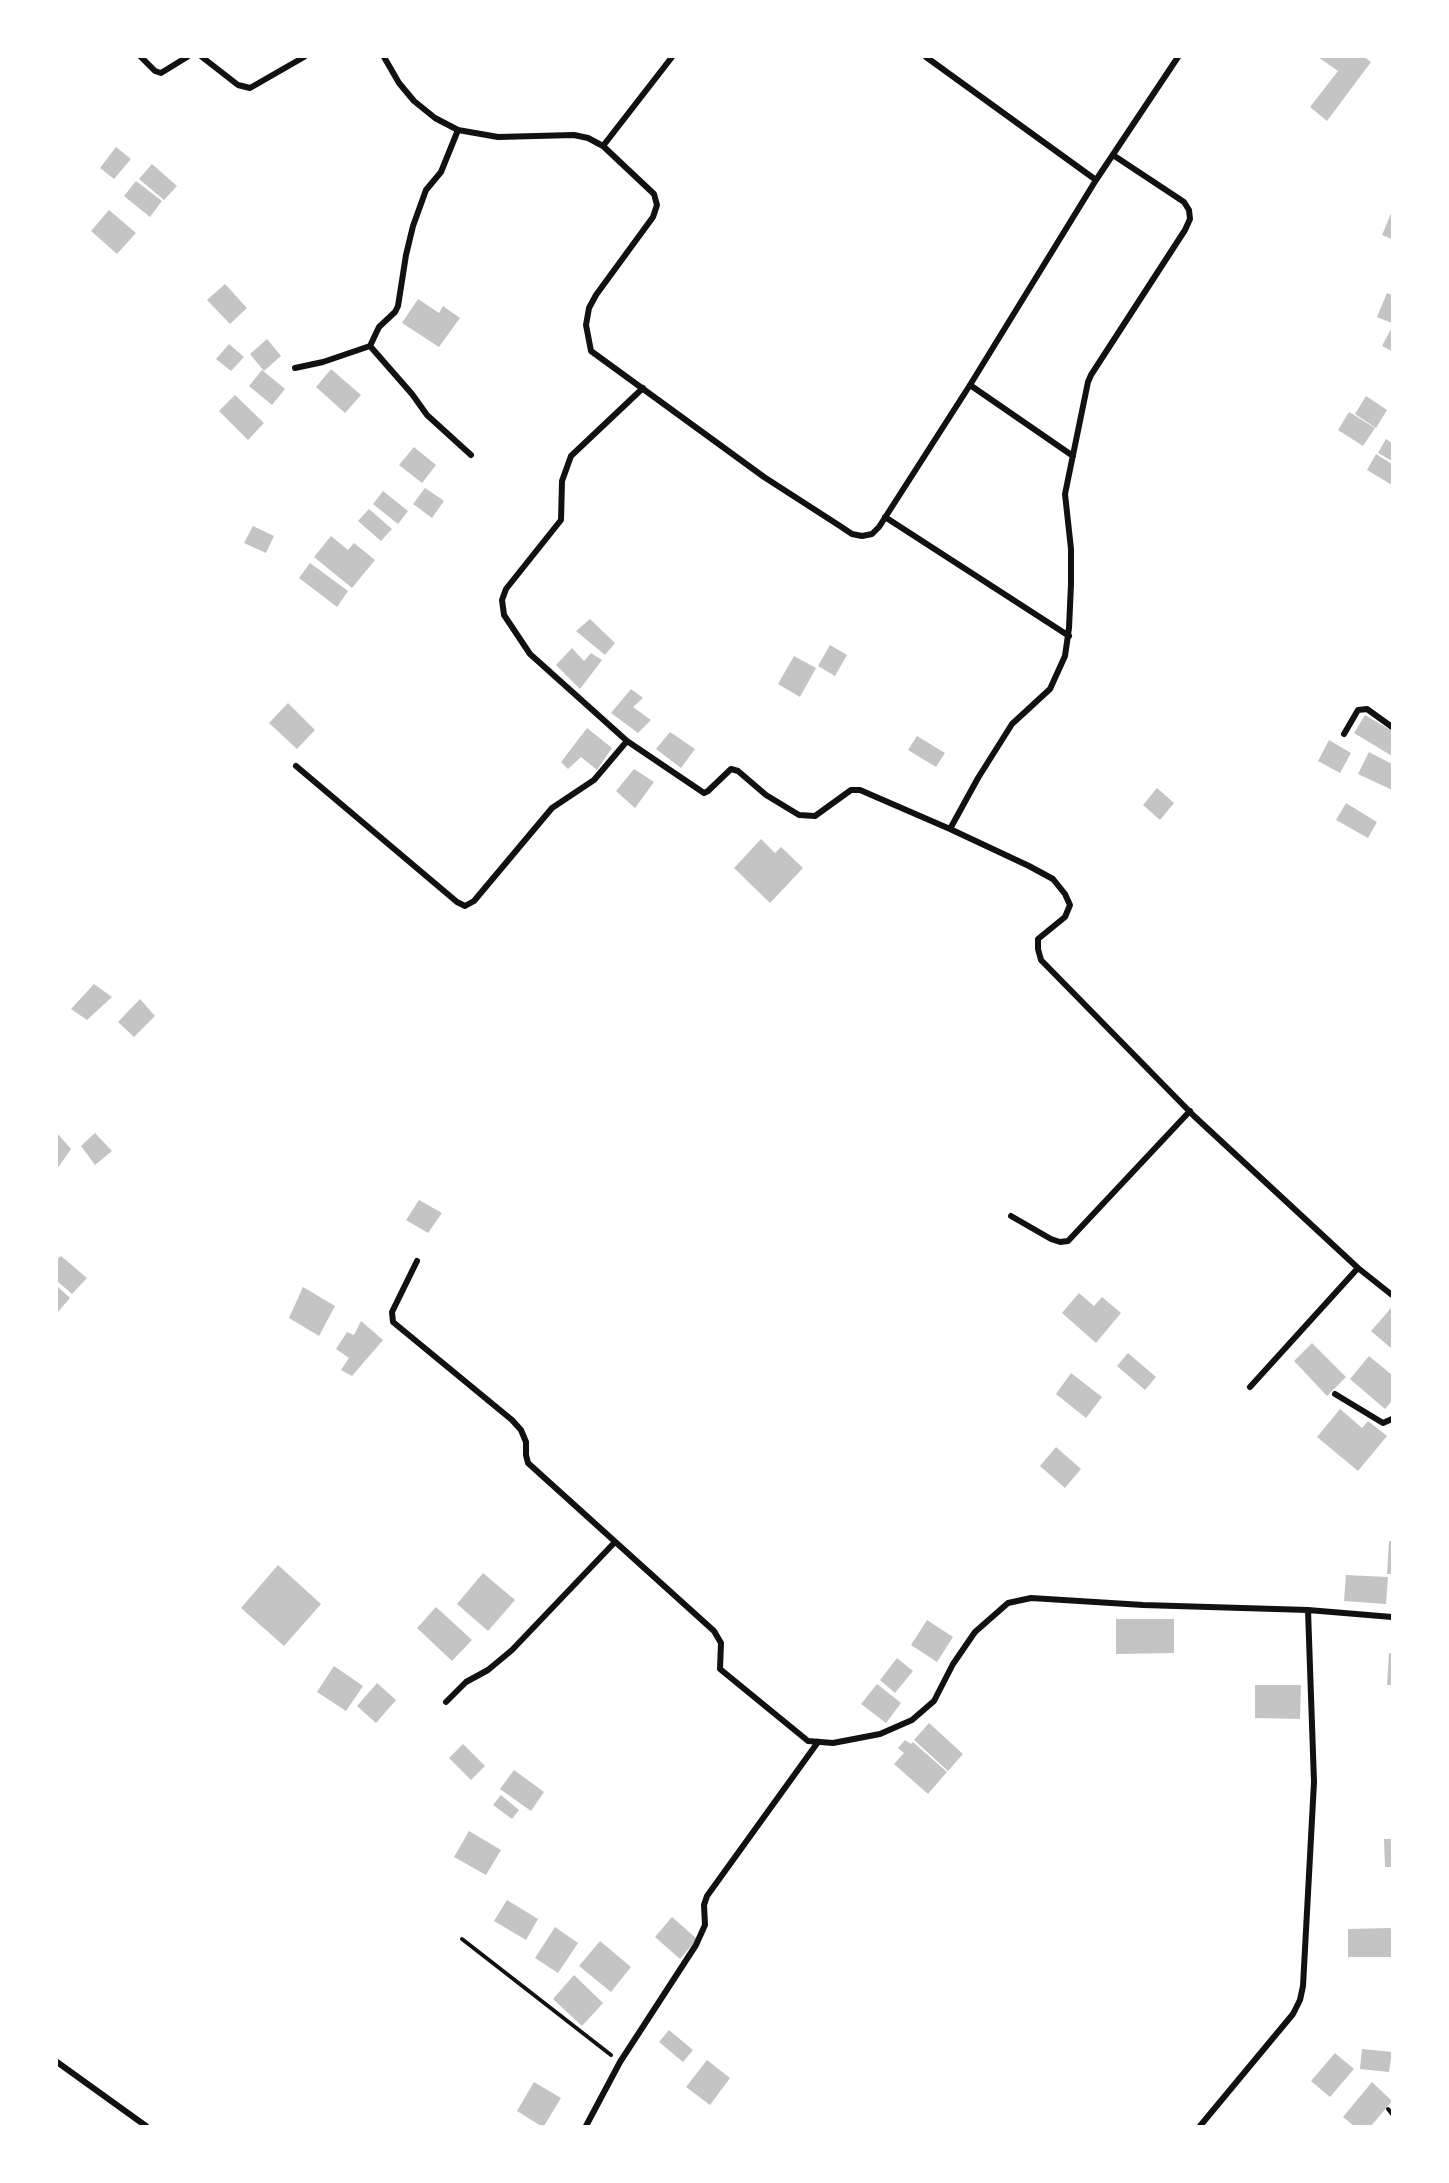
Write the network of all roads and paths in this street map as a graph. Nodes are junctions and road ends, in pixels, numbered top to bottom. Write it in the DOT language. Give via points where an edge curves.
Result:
graph roads {
  1 [pos="141,57"];
  2 [pos="187,57"];
  3 [pos="202,57"];
  4 [pos="304,57"];
  5 [pos="384,57"];
  6 [pos="672,57"];
  7 [pos="926,57"];
  8 [pos="1178,57"];
  9 [pos="459,130"];
  10 [pos="603,146"];
  11 [pos="1113,155"];
  12 [pos="1096,180"];
  13 [pos="370,346"];
  14 [pos="295,368"];
  15 [pos="970,385"];
  16 [pos="643,388"];
  17 [pos="471,455"];
  18 [pos="1073,456"];
  19 [pos="885,517"];
  20 [pos="1069,636"];
  21 [pos="1392,726"];
  22 [pos="1344,734"];
  23 [pos="627,741"];
  24 [pos="296,766"];
  25 [pos="950,829"];
  26 [pos="1190,1111"];
  27 [pos="1011,1216"];
  28 [pos="417,1261"];
  29 [pos="1358,1268"];
  30 [pos="1392,1295"];
  31 [pos="1250,1387"];
  32 [pos="1335,1394"];
  33 [pos="1392,1419"];
  34 [pos="615,1542"];
  35 [pos="1308,1610"];
  36 [pos="1392,1617"];
  37 [pos="446,1702"];
  38 [pos="818,1742"];
  39 [pos="462,1939"];
  40 [pos="57,2062"];
  41 [pos="620,2062"];
  42 [pos="1388,2109"];
  43 [pos="1392,2114"];
  44 [pos="146,2126"];
  45 [pos="586,2126"];
  46 [pos="1200,2126"];
  1 -- 2 [label="street" via="161,73"];
  3 -- 4 [label="street" via="238,84 250,88"];
  5 -- 9 [label="street" via="414,101"];
  6 -- 10 [label="street"];
  7 -- 12 [label="street"];
  8 -- 11 [label="street"];
  9 -- 10 [label="street" via="498,137 574,135"];
  9 -- 13 [label="street" via="441,172 426,190 413,226 398,306 379,327"];
  10 -- 16 [label="street" via="654,194 657,205 653,217 589,308 587,338 591,351"];
  11 -- 12 [label="street"];
  11 -- 18 [label="street" via="1184,202 1190,219 1091,375"];
  12 -- 15 [label="street"];
  13 -- 14 [label="street"];
  13 -- 17 [label="street" via="427,415"];
  15 -- 18 [label="street"];
  15 -- 19 [label="street"];
  16 -- 19 [label="street" via="764,477 852,534 872,534"];
  16 -- 23 [label="street" via="571,456 562,481 561,520 506,589 502,600 504,615 530,654"];
  18 -- 20 [label="street" via="1065,494 1071,549"];
  19 -- 20 [label="street"];
  20 -- 25 [label="street" via="1050,689 1012,724"];
  21 -- 22 [label="street" via="1367,710 1358,710"];
  23 -- 24 [label="street" via="594,780 552,808 474,901 465,906"];
  23 -- 25 [label="street" via="704,793 731,769 799,815 815,816 851,790 860,790"];
  25 -- 26 [label="street" via="1053,879 1070,904 1065,917 1038,939 1041,960"];
  26 -- 27 [label="street" via="1068,1241 1051,1239"];
  26 -- 29 [label="street"];
  28 -- 34 [label="street" via="392,1312 393,1322 512,1420 526,1442 528,1463"];
  29 -- 30 [label="street"];
  29 -- 31 [label="street"];
  32 -- 33 [label="street" via="1383,1423"];
  34 -- 37 [label="street" via="512,1650 466,1682"];
  34 -- 38 [label="street" via="714,1631 721,1643 720,1669 808,1742"];
  35 -- 36 [label="street"];
  35 -- 38 [label="street" via="1031,1598 1008,1603 975,1632 934,1701 912,1720 880,1734"];
  35 -- 46 [label="street" via="1314,1782 1303,1986 1293,2014"];
  38 -- 41 [label="street" via="706,1896 705,1925 696,1945"];
  39 -- 41 [label="path"];
  40 -- 44 [label="street"];
  41 -- 45 [label="street"];
  42 -- 43 [label="path"];
}
